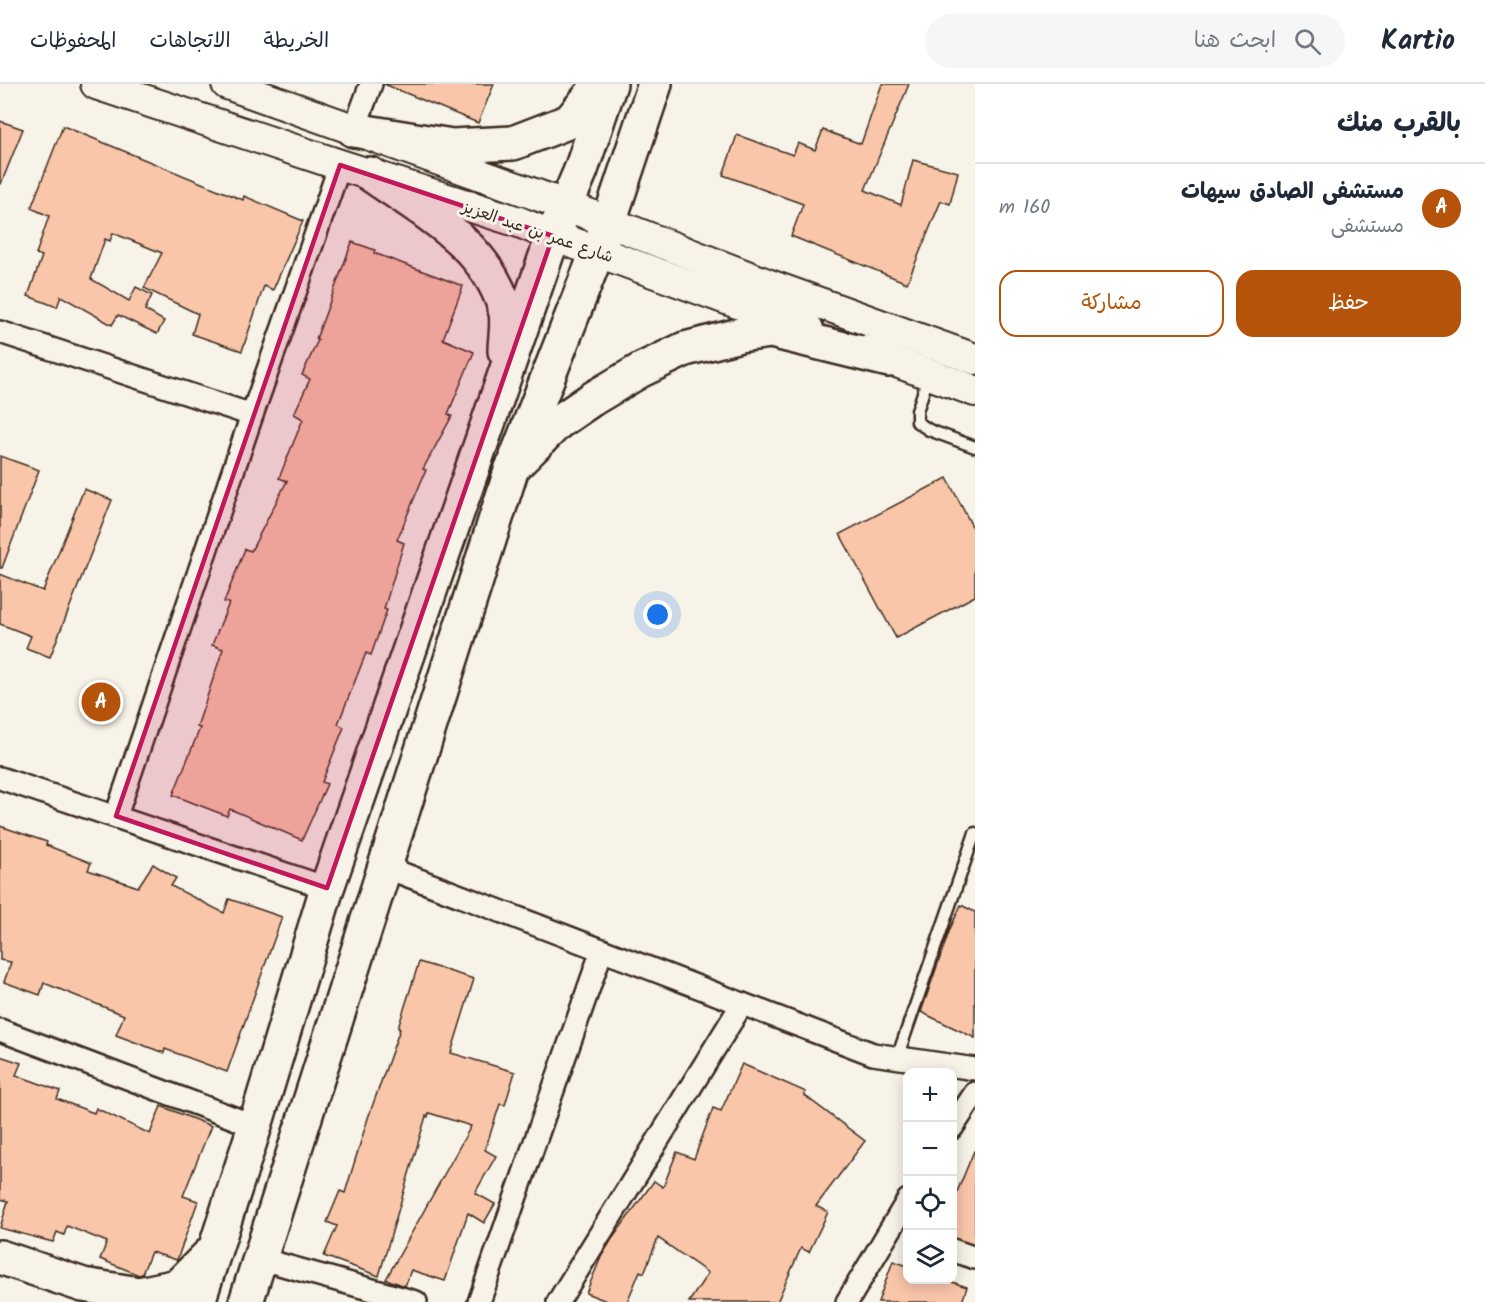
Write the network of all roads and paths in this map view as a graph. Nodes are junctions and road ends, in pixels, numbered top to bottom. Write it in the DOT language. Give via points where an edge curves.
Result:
graph roads {
  1 [pos="96,84"];
  2 [pos="227,84"];
  3 [pos="371,84"];
  4 [pos="600,84"];
  5 [pos="610,84"];
  6 [pos="655,84"];
  7 [pos="354,130"];
  8 [pos="355,170"];
  9 [pos="565,205"];
  10 [pos="553,236"];
  11 [pos="602,236"];
  12 [pos="0,332"];
  13 [pos="975,358"];
  14 [pos="889,360"];
  15 [pos="929,374"];
  16 [pos="504,380"];
  17 [pos="975,391"];
  18 [pos="252,415"];
  19 [pos="975,447"];
  20 [pos="512,468"];
  21 [pos="0,777"];
  22 [pos="116,816"];
  23 [pos="975,833"];
  24 [pos="385,867"];
  25 [pos="327,888"];
  26 [pos="602,950"];
  27 [pos="742,1004"];
  28 [pos="0,1030"];
  29 [pos="897,1058"];
  30 [pos="975,1069"];
  31 [pos="975,1093"];
  32 [pos="956,1122"];
  33 [pos="255,1126"];
  34 [pos="899,1231"];
  35 [pos="216,1248"];
  36 [pos="957,1252"];
  37 [pos="0,1257"];
  38 [pos="975,1258"];
  39 [pos="261,1259"];
  40 [pos="198,1302"];
  41 [pos="246,1302"];
  42 [pos="416,1302"];
  43 [pos="479,1302"];
  44 [pos="558,1302"];
  45 [pos="847,1302"];
  1 -- 8 [label="main road, شارع عمر بن عبد العزيز"];
  2 -- 7 [label="main road"];
  3 -- 7 [label="street"];
  4 -- 7 [label="main road" via="570,121 513,143 452,146"];
  5 -- 9 [label="main road"];
  6 -- 11 [label="main road"];
  7 -- 9 [label="main road"];
  8 -- 10 [label="main road, شارع عمر بن عبد العزيز"];
  8 -- 16 [label="main road" via="457,234 489,271 506,310"];
  8 -- 18 [label="street"];
  9 -- 10 [label="main road"];
  9 -- 11 [label="main road"];
  10 -- 11 [label="main road, شارع عمر بن عبد العزيز"];
  10 -- 16 [label="main road"];
  11 -- 13 [label="main road" via="767,284"];
  11 -- 14 [label="main road, شارع عمر بن عبد العزيز"];
  11 -- 20 [label="main road"];
  12 -- 18 [label="street"];
  14 -- 15 [label="main road, شارع عمر بن عبد العزيز"];
  14 -- 20 [label="main road" via="771,331 685,349 583,405 557,423"];
  15 -- 17 [label="main road, شارع عمر بن عبد العزيز"];
  15 -- 19 [label="lane" via="917,422"];
  16 -- 25 [label="main road"];
  18 -- 22 [label="street"];
  20 -- 24 [label="main road"];
  21 -- 22 [label="street"];
  22 -- 25 [label="street"];
  23 -- 29 [label="lane"];
  24 -- 26 [label="street"];
  24 -- 39 [label="main road"];
  25 -- 33 [label="main road"];
  26 -- 27 [label="street"];
  26 -- 43 [label="street"];
  27 -- 29 [label="street" via="873,1054"];
  27 -- 44 [label="street"];
  28 -- 33 [label="street"];
  29 -- 30 [label="street"];
  31 -- 32 [label="street"];
  33 -- 35 [label="main road"];
  34 -- 45 [label="street"];
  35 -- 37 [label="main road" via="178,1286 139,1294 83,1285"];
  35 -- 40 [label="main road"];
  36 -- 38 [label="street"];
  39 -- 41 [label="main road"];
  39 -- 42 [label="street"];
}
